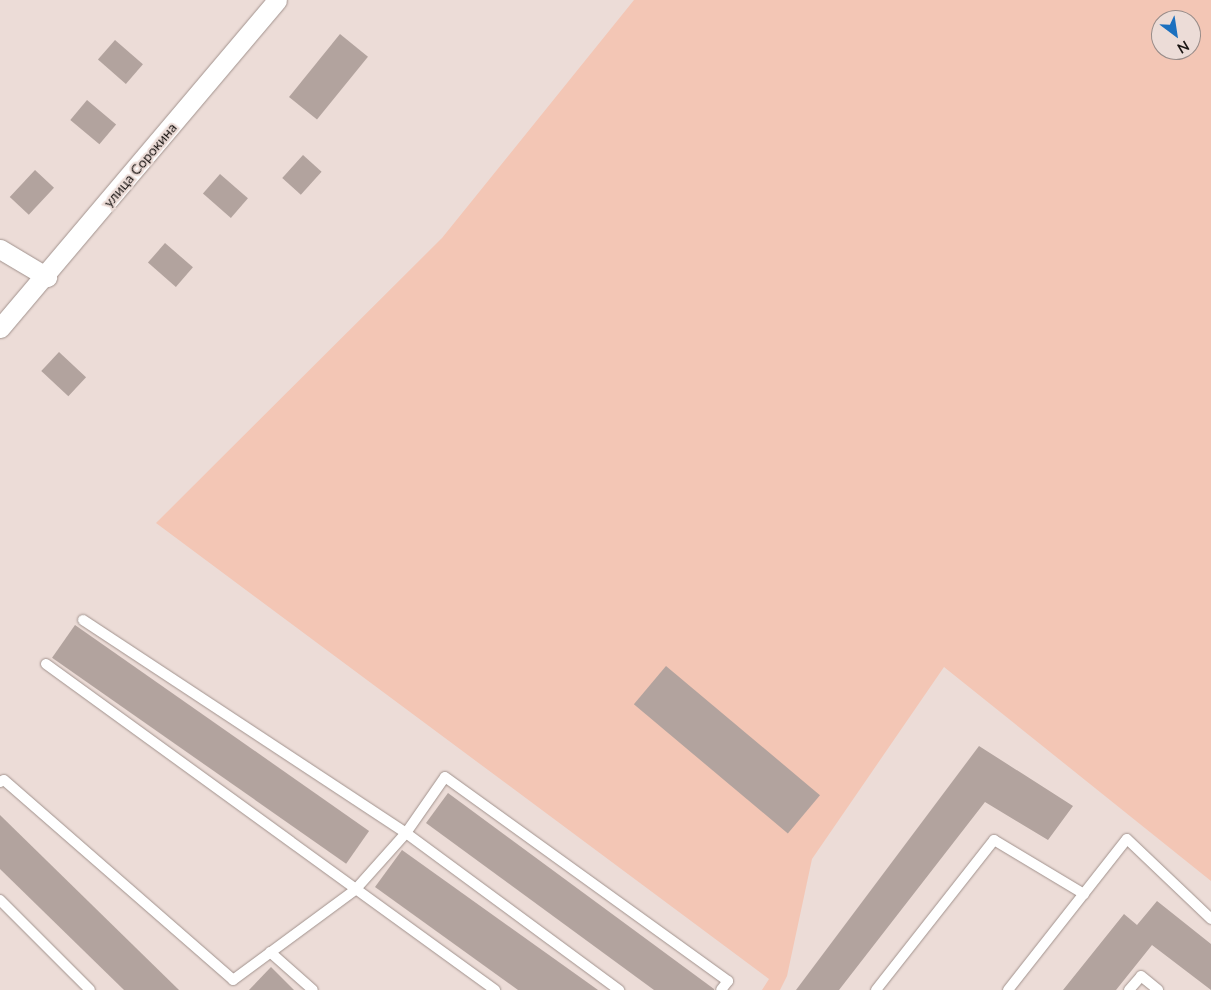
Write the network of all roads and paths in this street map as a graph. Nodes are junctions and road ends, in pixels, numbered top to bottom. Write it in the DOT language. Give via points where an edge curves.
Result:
graph roads {
  1 [pos="277,0"];
  2 [pos="0,250"];
  3 [pos="47,277"];
  4 [pos="0,328"];
  5 [pos="83,620"];
  6 [pos="46,664"];
  7 [pos="0,782"];
  8 [pos="406,833"];
  9 [pos="355,890"];
  10 [pos="1084,894"];
  11 [pos="0,900"];
  12 [pos="1211,919"];
  13 [pos="270,952"];
  14 [pos="90,990"];
  15 [pos="313,990"];
  16 [pos="495,990"];
  17 [pos="619,990"];
  18 [pos="721,990"];
  19 [pos="876,990"];
  20 [pos="1008,990"];
  21 [pos="1129,990"];
  22 [pos="1158,990"];
  1 -- 3 [label="street, улица Сорокина"];
  2 -- 3 [label="street"];
  3 -- 4 [label="street, улица Сорокина"];
  5 -- 8 [label="lane"];
  6 -- 9 [label="lane"];
  7 -- 13 [label="lane" via="4,780 233,980"];
  8 -- 9 [label="lane"];
  8 -- 17 [label="lane"];
  8 -- 18 [label="lane" via="445,777 728,981"];
  9 -- 13 [label="lane"];
  9 -- 16 [label="lane"];
  10 -- 12 [label="lane" via="1127,838"];
  10 -- 19 [label="lane" via="994,840"];
  10 -- 20 [label="lane"];
  11 -- 14 [label="lane"];
  13 -- 15 [label="lane"];
  21 -- 22 [label="lane" via="1141,976"];
}
